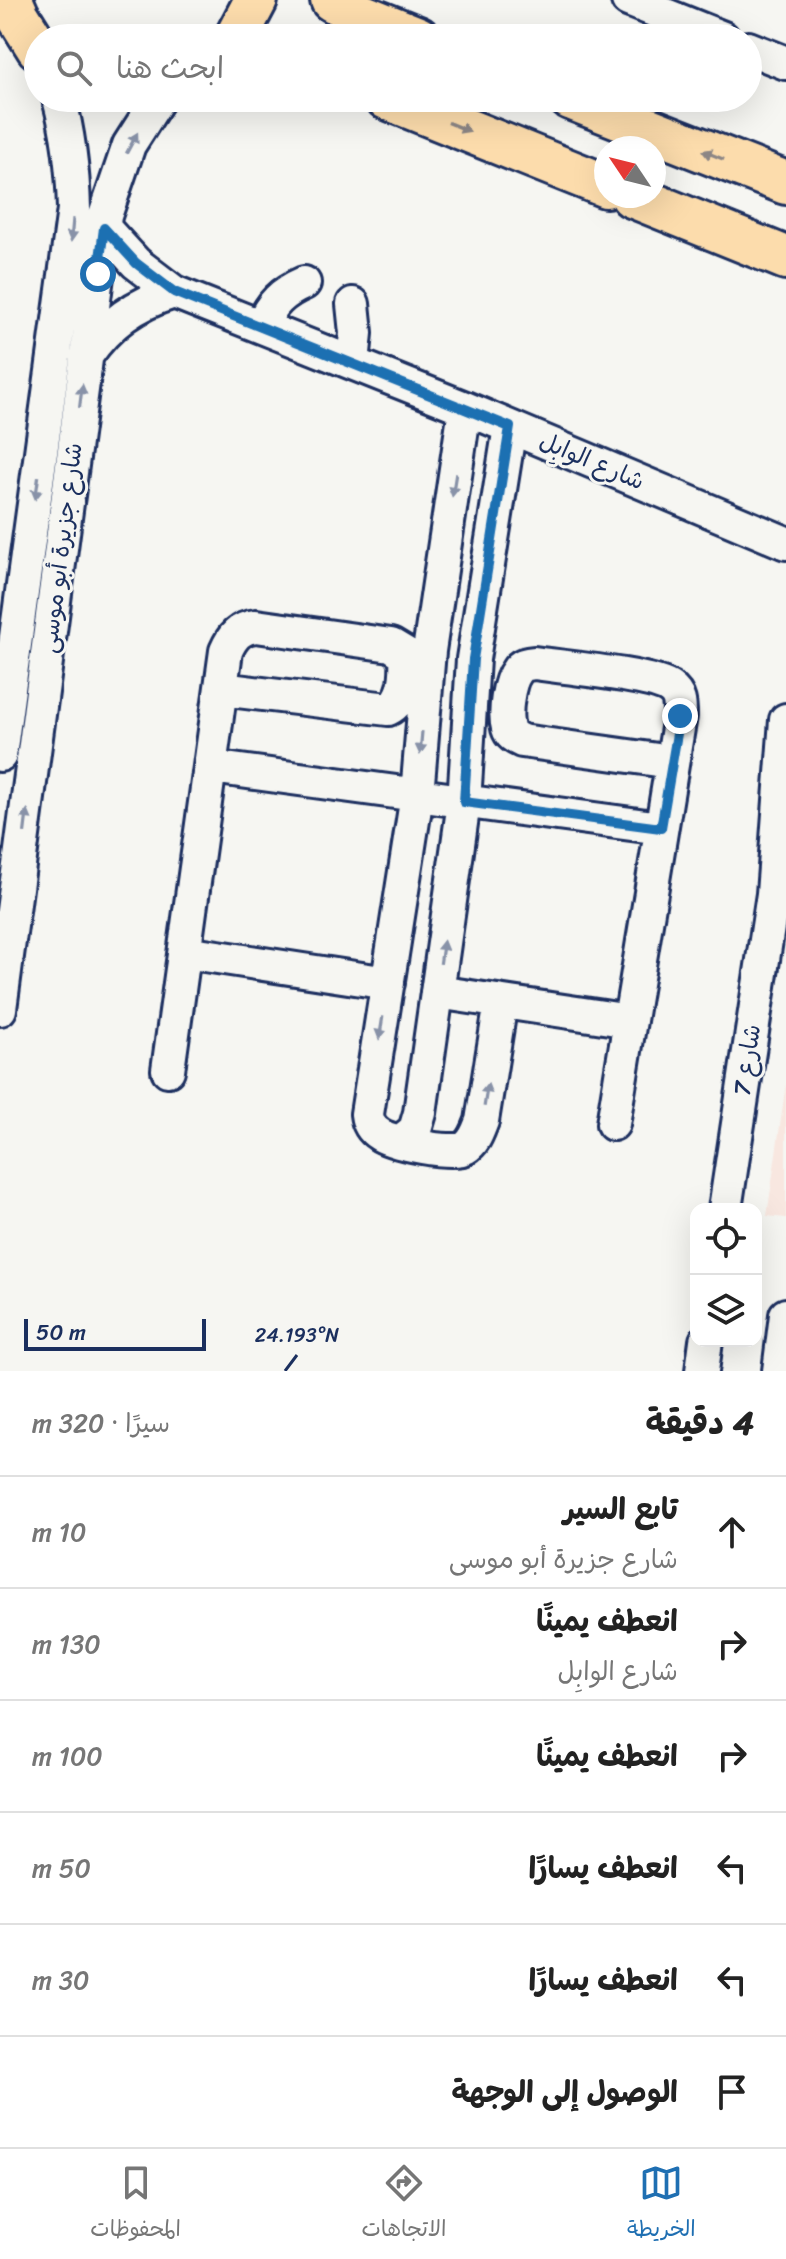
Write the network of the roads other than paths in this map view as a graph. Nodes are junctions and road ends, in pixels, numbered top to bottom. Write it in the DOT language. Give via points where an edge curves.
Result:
graph roads {
  1 [pos="11,0"];
  2 [pos="256,0"];
  3 [pos="332,0"];
  4 [pos="628,0"];
  5 [pos="243,24"];
  6 [pos="383,24"];
  7 [pos="688,24"];
  8 [pos="24,26"];
  9 [pos="762,54"];
  10 [pos="786,63"];
  11 [pos="63,112"];
  12 [pos="150,112"];
  13 [pos="422,112"];
  14 [pos="606,112"];
  15 [pos="594,181"];
  16 [pos="786,183"];
  17 [pos="662,208"];
  18 [pos="104,228"];
  19 [pos="786,258"];
  20 [pos="304,283"];
  21 [pos="174,292"];
  22 [pos="353,304"];
  23 [pos="262,326"];
  24 [pos="86,356"];
  25 [pos="353,363"];
  26 [pos="465,408"];
  27 [pos="510,427"];
  28 [pos="786,543"];
  29 [pos="439,587"];
  30 [pos="483,594"];
  31 [pos="221,689"];
  32 [pos="786,720"];
  33 [pos="0,755"];
  34 [pos="672,762"];
  35 [pos="211,767"];
  36 [pos="417,795"];
  37 [pos="464,802"];
  38 [pos="661,828"];
  39 [pos="185,952"];
  40 [pos="388,983"];
  41 [pos="437,992"];
  42 [pos="501,1002"];
  43 [pos="0,1009"];
  44 [pos="630,1021"];
  45 [pos="168,1070"];
  46 [pos="613,1124"];
  47 [pos="400,1142"];
  48 [pos="726,1203"];
  49 [pos="786,1315"];
  50 [pos="705,1347"];
  51 [pos="702,1371"];
  52 [pos="779,1371"];
  1 -- 8 [label="main road"];
  2 -- 5 [label="main road"];
  3 -- 6 [label="main road"];
  4 -- 7 [label="street"];
  9 -- 10 [label="street"];
  11 -- 33 [label="street, شارع جزيرة أبو موسى, one-way" via="74,209"];
  18 -- 12 [label="street, شارع جزيرة أبو موسى, one-way" via="129,145"];
  13 -- 15 [label="main road, one-way"];
  16 -- 14 [label="main road, one-way"];
  17 -- 19 [label="main road"];
  18 -- 21 [label="street, شارع الوابِل" via="136,263"];
  18 -- 24 [label="street, شارع جزيرة أبو موسى"];
  20 -- 23 [label="street" via="273,303"];
  21 -- 23 [label="street, شارع الوابِل"];
  21 -- 24 [label="street" via="133,308"];
  22 -- 25 [label="street"];
  23 -- 25 [label="street, شارع الوابِل"];
  43 -- 24 [label="street, شارع جزيرة أبو موسى, one-way"];
  25 -- 26 [label="street, شارع الوابِل"];
  26 -- 27 [label="street, شارع الوابِل"];
  26 -- 29 [label="street, one-way"];
  27 -- 28 [label="street, شارع الوابِل"];
  27 -- 30 [label="street"];
  29 -- 30 [label="street"];
  29 -- 36 [label="street, one-way"];
  30 -- 37 [label="street" via="473,659"];
  31 -- 31 [label="street" via="388,709 401,697 406,654 391,645 246,627 230,640"];
  31 -- 35 [label="street"];
  32 -- 48 [label="street, شارع 7" via="773,894"];
  34 -- 34 [label="street" via="680,702 669,687 534,663 517,670 508,706 512,736"];
  34 -- 38 [label="street"];
  35 -- 36 [label="street"];
  35 -- 39 [label="street"];
  36 -- 37 [label="street"];
  36 -- 40 [label="street"];
  37 -- 38 [label="street"];
  41 -- 37 [label="street, one-way"];
  38 -- 44 [label="street"];
  39 -- 40 [label="street"];
  39 -- 45 [label="street"];
  40 -- 47 [label="street, one-way" via="367,1114 376,1133"];
  41 -- 42 [label="street"];
  41 -- 47 [label="street" via="420,1113 415,1130"];
  42 -- 44 [label="street"];
  47 -- 42 [label="street, one-way" via="448,1151 464,1149 474,1139 482,1121"];
  44 -- 46 [label="street"];
  49 -- 52 [label="street"];
  50 -- 51 [label="street"];
}
